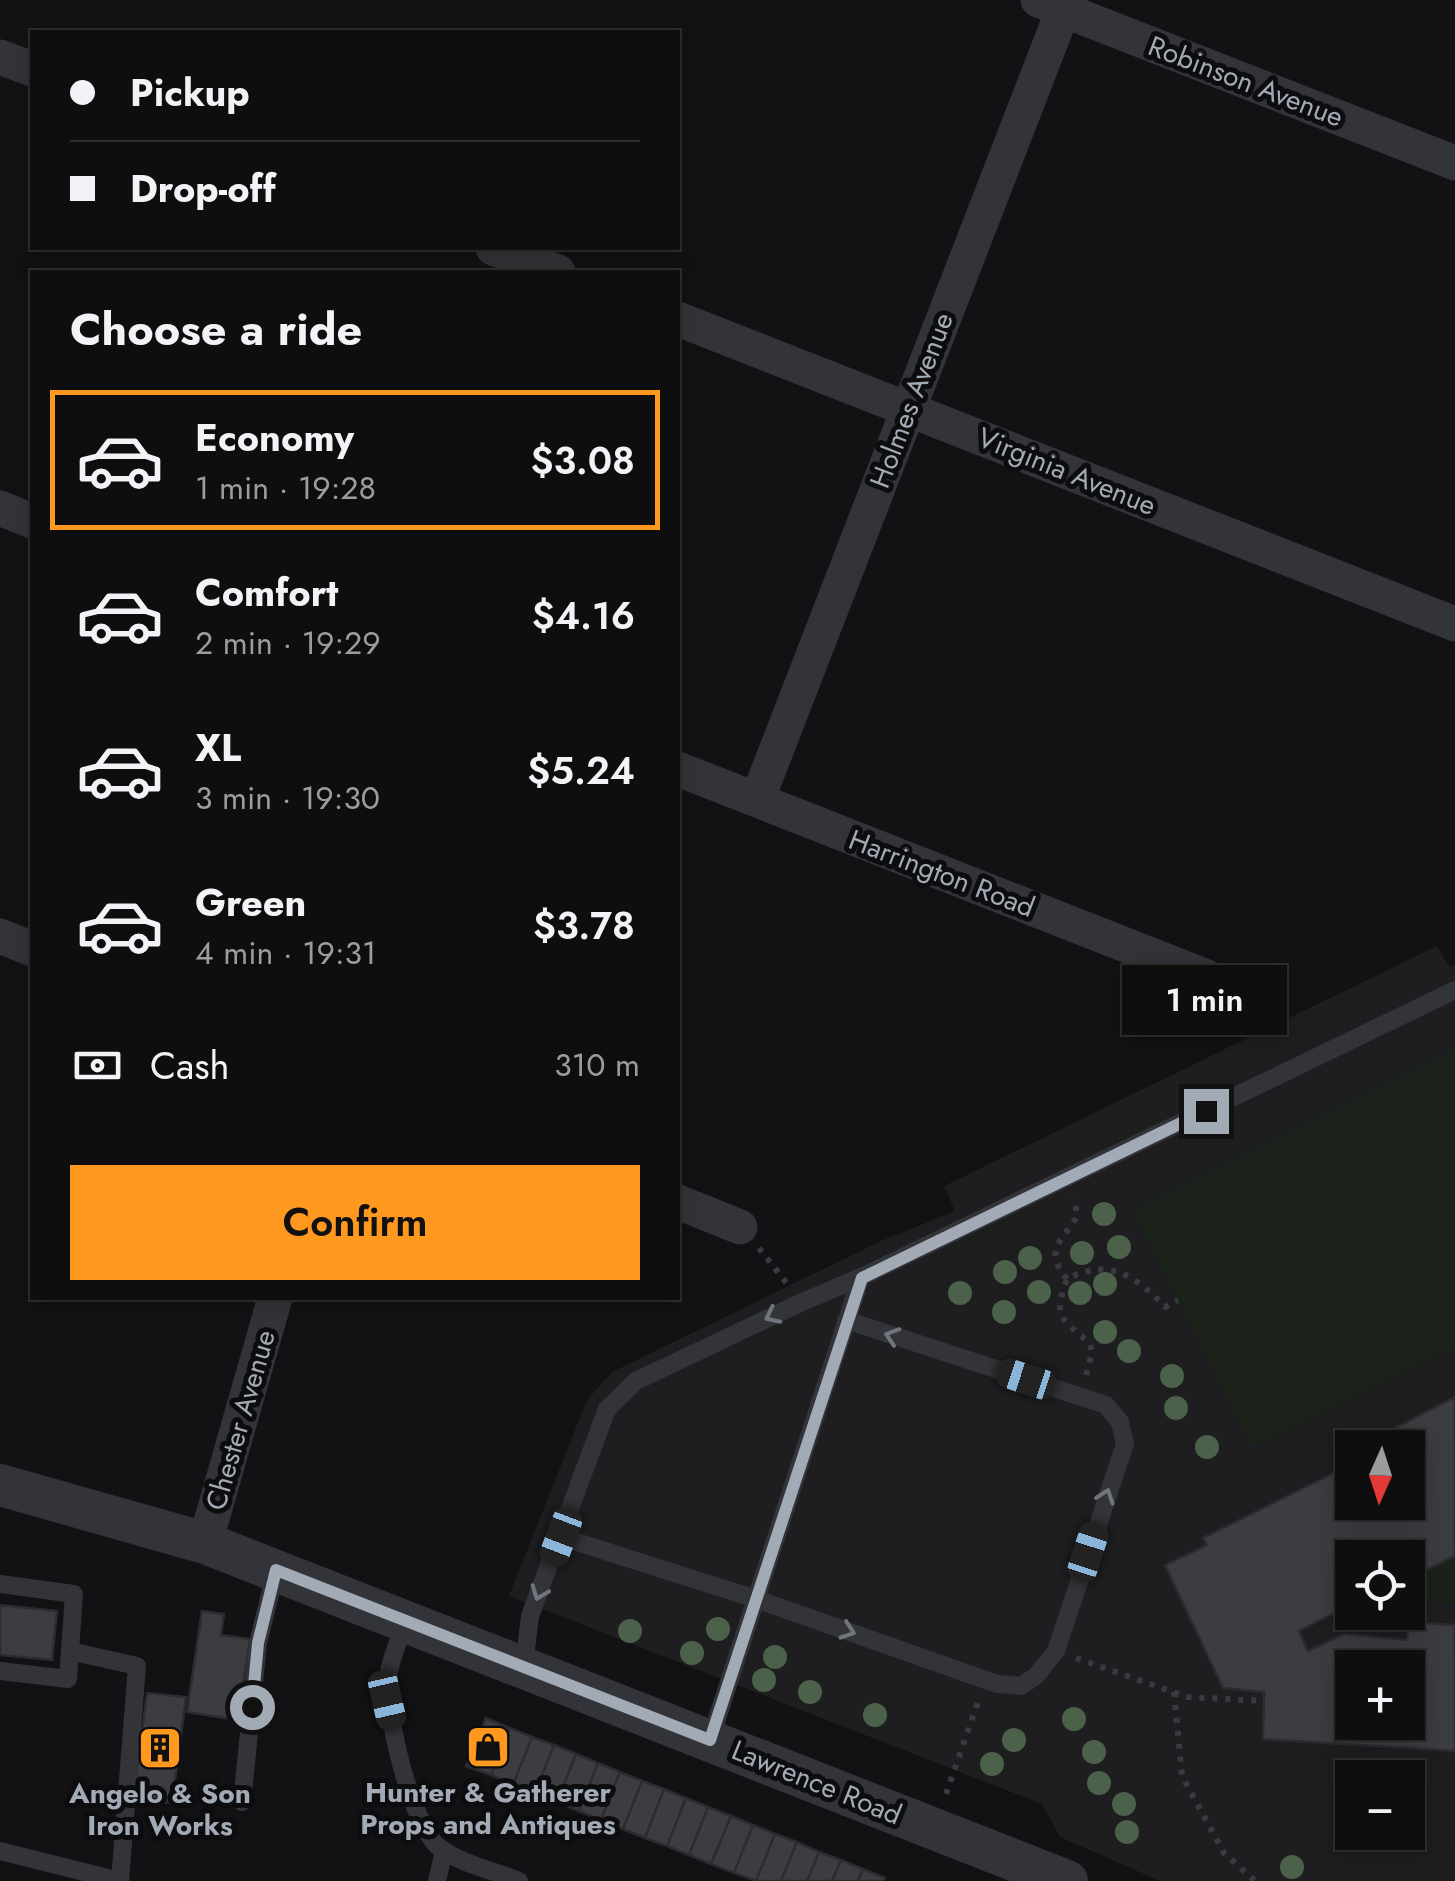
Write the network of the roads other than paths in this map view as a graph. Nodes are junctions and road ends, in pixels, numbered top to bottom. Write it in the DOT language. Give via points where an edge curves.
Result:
graph roads {
  1 [pos="1056,3"];
  2 [pos="0,57"];
  3 [pos="30,69"];
  4 [pos="1455,162"];
  5 [pos="498,250"];
  6 [pos="553,270"];
  7 [pos="680,320"];
  8 [pos="908,408"];
  9 [pos="0,508"];
  10 [pos="30,520"];
  11 [pos="1455,624"];
  12 [pos="680,770"];
  13 [pos="757,800"];
  14 [pos="0,936"];
  15 [pos="30,947"];
  16 [pos="1207,976"];
  17 [pos="1455,990"];
  18 [pos="680,1203"];
  19 [pos="740,1227"];
  20 [pos="862,1278"];
  21 [pos="274,1300"];
  22 [pos="846,1320"];
  23 [pos="0,1485"];
  24 [pos="561,1537"];
  25 [pos="205,1543"];
  26 [pos="276,1570"];
  27 [pos="0,1584"];
  28 [pos="756,1599"];
  29 [pos="406,1620"];
  30 [pos="70,1652"];
  31 [pos="524,1666"];
  32 [pos="0,1672"];
  33 [pos="710,1740"];
  34 [pos="242,1802"];
  35 [pos="0,1851"];
  36 [pos="444,1851"];
  37 [pos="120,1881"];
  38 [pos="436,1881"];
  39 [pos="519,1881"];
  40 [pos="1068,1881"];
  1 -- 4 [label="street, Robinson Avenue"];
  1 -- 8 [label="street, Holmes Avenue"];
  2 -- 3 [label="street"];
  5 -- 6 [label="street"];
  7 -- 8 [label="street, Virginia Avenue"];
  8 -- 11 [label="street, Virginia Avenue"];
  8 -- 13 [label="street, Holmes Avenue"];
  9 -- 10 [label="street"];
  12 -- 13 [label="street, Harrington Road"];
  13 -- 16 [label="street, Harrington Road"];
  14 -- 15 [label="street"];
  17 -- 20 [label="lane"];
  18 -- 19 [label="street"];
  20 -- 22 [label="lane"];
  20 -- 24 [label="lane, one-way" via="636,1381 607,1409"];
  21 -- 25 [label="street, Chester Avenue"];
  22 -- 28 [label="lane"];
  28 -- 22 [label="lane, one-way" via="986,1680 1022,1686 1056,1651 1124,1444 1120,1422 1106,1405"];
  23 -- 25 [label="street, Lawrence Road"];
  24 -- 28 [label="lane"];
  24 -- 31 [label="lane, one-way" via="530,1616"];
  25 -- 26 [label="street, Lawrence Road"];
  26 -- 29 [label="street, Lawrence Road"];
  26 -- 34 [label="lane" via="258,1643"];
  27 -- 30 [label="lane" via="74,1594"];
  28 -- 33 [label="lane"];
  29 -- 31 [label="street, Lawrence Road"];
  29 -- 36 [label="lane" via="387,1700 424,1828"];
  30 -- 32 [label="lane" via="68,1679"];
  30 -- 37 [label="lane" via="137,1666"];
  31 -- 33 [label="street, Lawrence Road"];
  33 -- 40 [label="street, Lawrence Road"];
  35 -- 37 [label="lane"];
  36 -- 38 [label="lane"];
  36 -- 39 [label="lane"];
}
